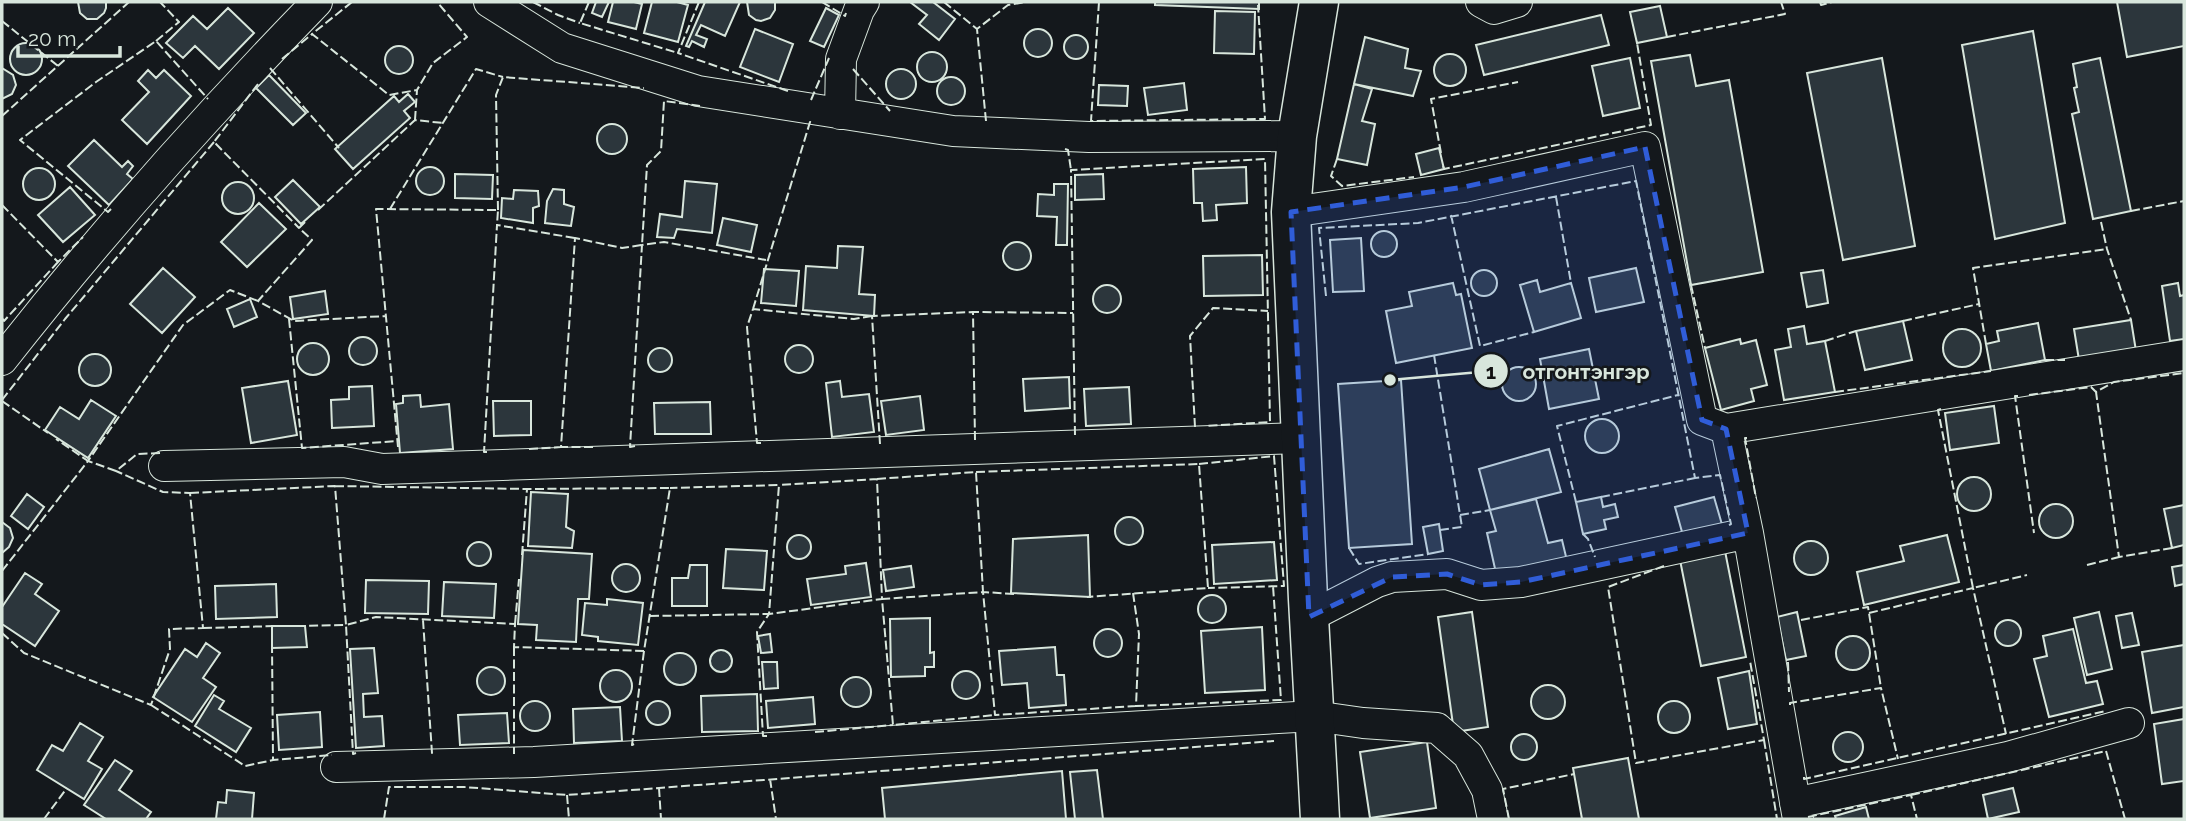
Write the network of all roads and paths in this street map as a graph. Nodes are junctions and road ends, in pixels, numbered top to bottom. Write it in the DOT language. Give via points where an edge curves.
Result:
graph roads {
  1 [pos="317,2"];
  2 [pos="489,2"];
  3 [pos="864,2"];
  4 [pos="1320,2"];
  5 [pos="1481,2"];
  6 [pos="1517,2"];
  7 [pos="840,114"];
  8 [pos="1297,136"];
  9 [pos="1291,212"];
  10 [pos="2184,355"];
  11 [pos="2,360"];
  12 [pos="1726,429"];
  13 [pos="1301,438"];
  14 [pos="164,466"];
  15 [pos="1748,533"];
  16 [pos="1309,617"];
  17 [pos="1314,716"];
  18 [pos="2129,723"];
  19 [pos="336,766"];
  20 [pos="1797,811"];
  21 [pos="1320,819"];
  22 [pos="1493,819"];
  1 -- 11 [label="street" via="98,242"];
  2 -- 7 [label="street" via="574,52 698,91"];
  3 -- 7 [label="street" via="841,59"];
  4 -- 8 [label="street"];
  5 -- 6 [label="street" via="1494,9"];
  7 -- 8 [label="street" via="953,131 1089,137"];
  8 -- 9 [label="street"];
  9 -- 12 [label="street" via="1464,187 1646,147 1702,420"];
  9 -- 13 [label="street"];
  10 -- 12 [label="street"];
  12 -- 15 [label="street"];
  13 -- 14 [label="street" via="382,469 344,461"];
  13 -- 16 [label="street"];
  15 -- 16 [label="street" via="1521,582 1481,585 1447,574 1392,577"];
  15 -- 20 [label="street"];
  16 -- 17 [label="street"];
  17 -- 19 [label="street" via="534,762"];
  17 -- 21 [label="street"];
  17 -- 22 [label="street" via="1437,728 1468,755 1487,790"];
  18 -- 20 [label="street"];
}
